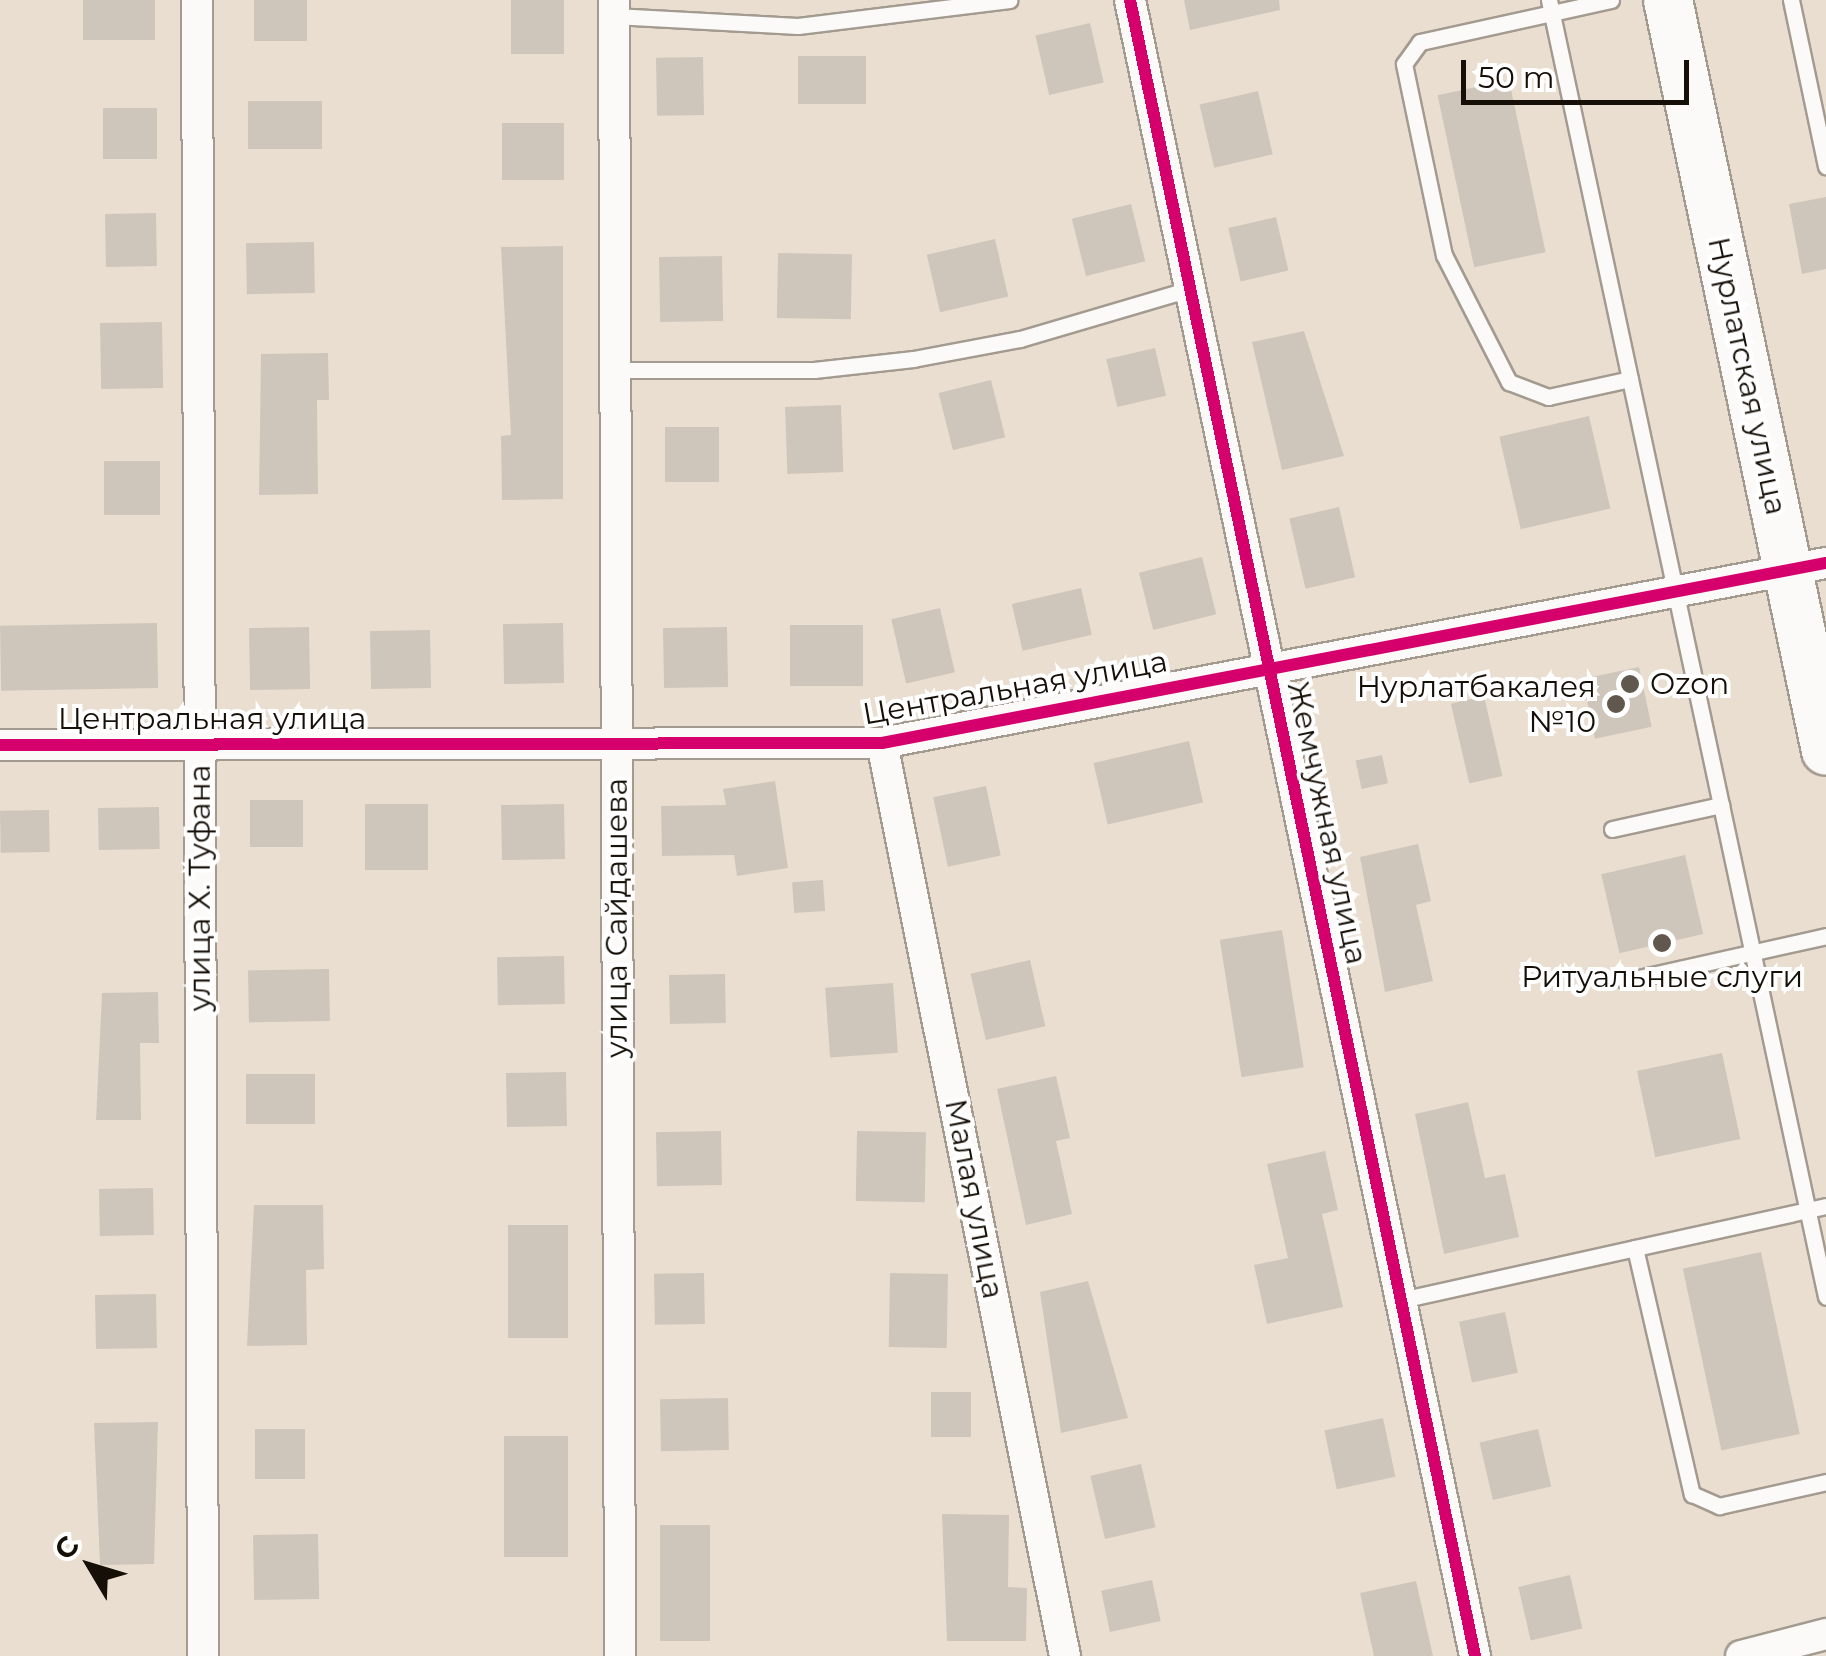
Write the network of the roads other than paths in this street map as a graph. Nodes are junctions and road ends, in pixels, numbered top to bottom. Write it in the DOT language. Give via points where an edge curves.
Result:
graph roads {
  1 [pos="197,0"];
  2 [pos="1009,0"];
  3 [pos="1130,0"];
  4 [pos="1611,0"];
  5 [pos="1668,0"];
  6 [pos="1790,0"];
  7 [pos="1551,6"];
  8 [pos="614,8"];
  9 [pos="1826,166"];
  10 [pos="1190,289"];
  11 [pos="615,370"];
  12 [pos="1630,379"];
  13 [pos="1807,567"];
  14 [pos="1675,588"];
  15 [pos="1269,667"];
  16 [pos="882,742"];
  17 [pos="616,743"];
  18 [pos="200,744"];
  19 [pos="0,745"];
  20 [pos="1826,751"];
  21 [pos="1721,805"];
  22 [pos="1612,829"];
  23 [pos="1826,936"];
  24 [pos="1752,953"];
  25 [pos="1624,981"];
  26 [pos="1826,1206"];
  27 [pos="1808,1210"];
  28 [pos="1635,1248"];
  29 [pos="1826,1297"];
  30 [pos="1400,1300"];
  31 [pos="1826,1482"];
  32 [pos="1826,1634"];
  33 [pos="203,1656"];
  34 [pos="620,1656"];
  35 [pos="1065,1656"];
  36 [pos="1475,1656"];
  37 [pos="1741,1656"];
  1 -- 18 [label="street, улица Х. Туфана"];
  2 -- 8 [label="lane" via="798,26"];
  3 -- 10 [label="street, Жемчужная улица"];
  4 -- 7 [label="lane"];
  5 -- 13 [label="main road, Нурлатская улица"];
  6 -- 9 [label="lane"];
  7 -- 12 [label="lane"];
  7 -- 12 [label="lane" via="1420,42 1406,81 1448,268 1509,382 1548,397"];
  8 -- 11 [label="street, улица Сайдашева"];
  10 -- 11 [label="lane" via="1020,339 913,359 814,370"];
  10 -- 15 [label="street, Жемчужная улица"];
  11 -- 17 [label="street, улица Сайдашева"];
  12 -- 14 [label="lane"];
  13 -- 14 [label="street, Центральная улица"];
  13 -- 20 [label="main road, Нурлатская улица"];
  14 -- 15 [label="street, Центральная улица"];
  14 -- 21 [label="lane"];
  15 -- 16 [label="street, Центральная улица"];
  15 -- 30 [label="street, Жемчужная улица"];
  16 -- 17 [label="street, Центральная улица"];
  16 -- 35 [label="street, Малая улица"];
  17 -- 18 [label="street, Центральная улица"];
  17 -- 34 [label="street, улица Сайдашева"];
  18 -- 19 [label="street, Центральная улица"];
  18 -- 33 [label="street, улица Х. Туфана"];
  21 -- 22 [label="lane"];
  21 -- 24 [label="lane"];
  23 -- 24 [label="lane"];
  24 -- 25 [label="lane"];
  24 -- 27 [label="lane"];
  26 -- 27 [label="lane"];
  27 -- 28 [label="lane"];
  27 -- 29 [label="lane"];
  28 -- 30 [label="lane"];
  28 -- 31 [label="lane" via="1692,1494 1719,1506"];
  30 -- 36 [label="street, Жемчужная улица"];
  32 -- 37 [label="street"];
}
